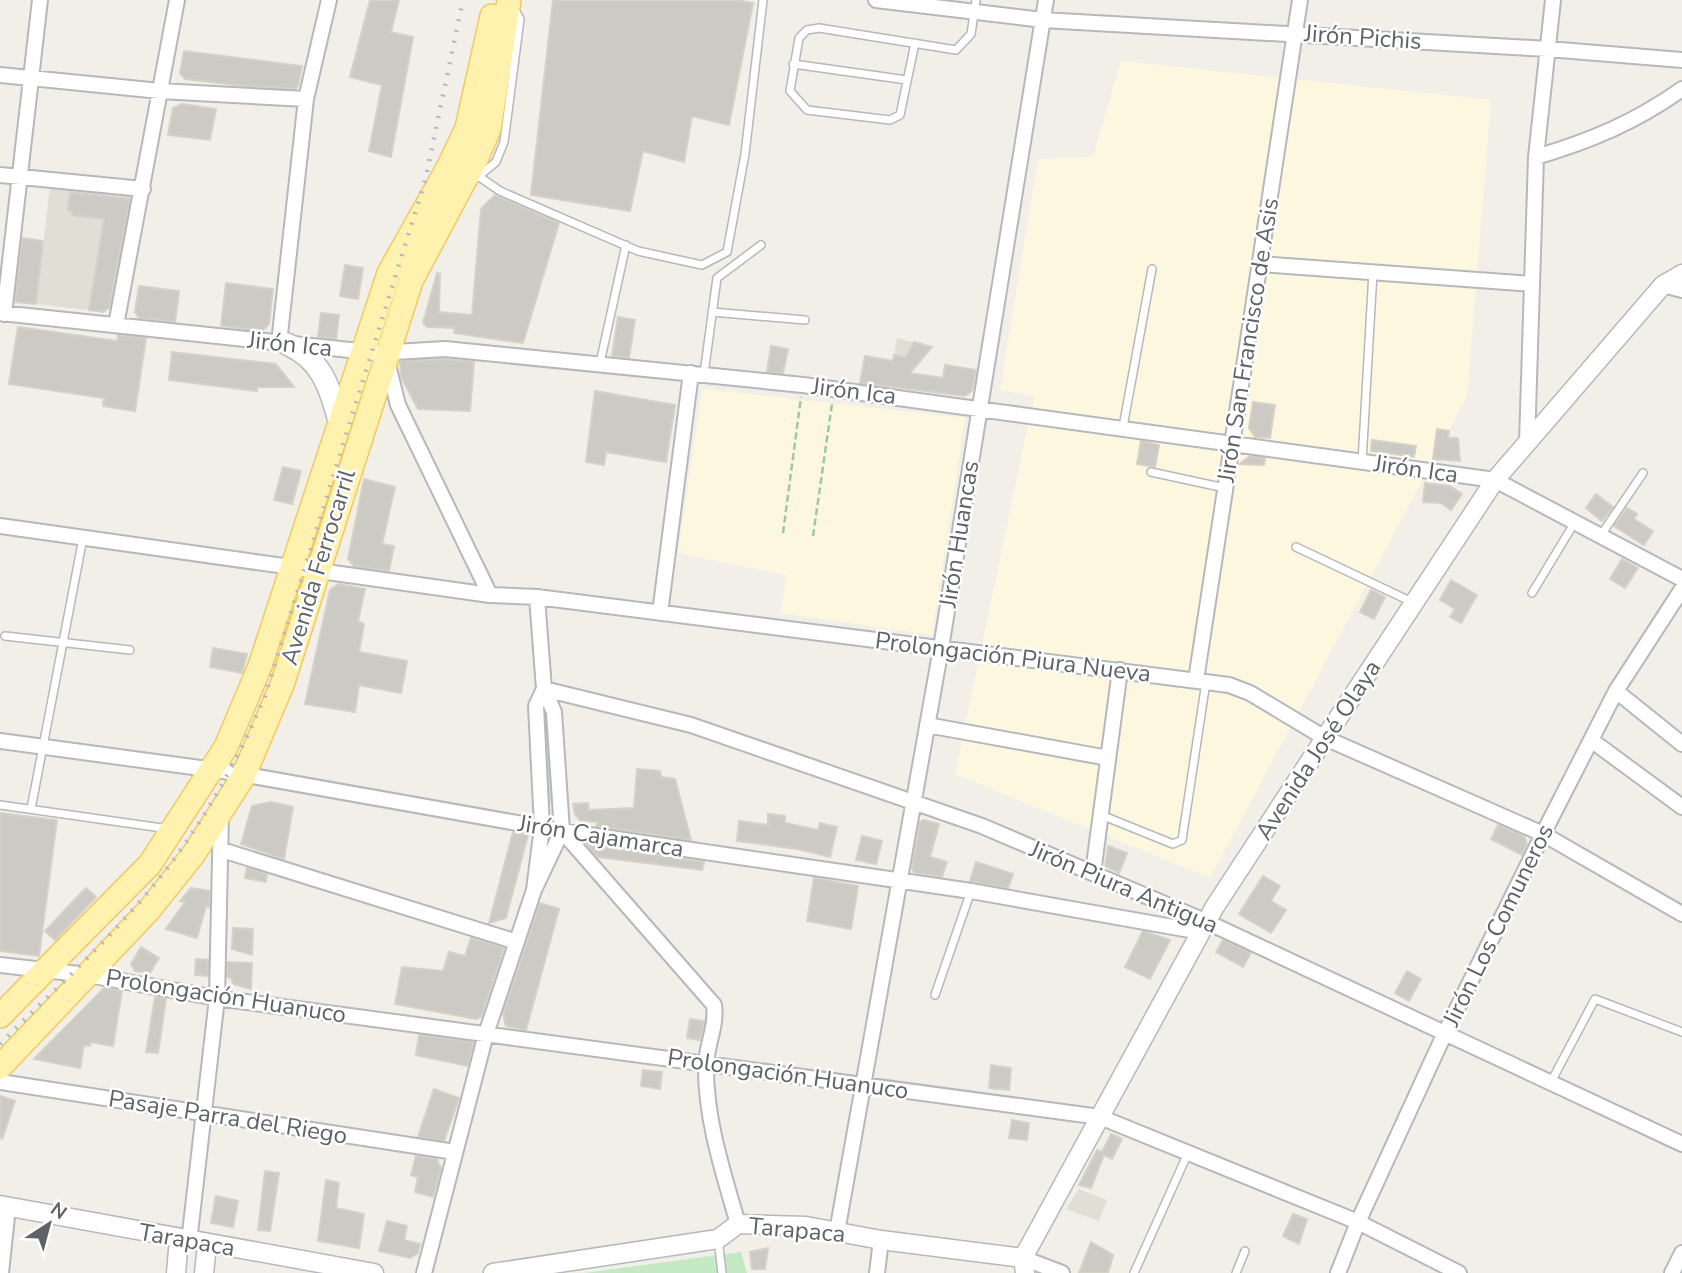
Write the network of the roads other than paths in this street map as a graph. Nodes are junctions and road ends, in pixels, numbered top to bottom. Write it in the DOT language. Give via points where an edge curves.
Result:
graph roads {
  1 [pos="40,0"];
  2 [pos="177,0"];
  3 [pos="329,0"];
  4 [pos="495,0"];
  5 [pos="510,0"];
  6 [pos="763,0"];
  7 [pos="876,0"];
  8 [pos="1046,0"];
  9 [pos="1300,0"];
  10 [pos="1553,0"];
  11 [pos="894,1"];
  12 [pos="935,4"];
  13 [pos="975,7"];
  14 [pos="1043,20"];
  15 [pos="1295,33"];
  16 [pos="915,43"];
  17 [pos="1548,49"];
  18 [pos="1682,61"];
  19 [pos="793,64"];
  20 [pos="0,75"];
  21 [pos="31,78"];
  22 [pos="907,80"];
  23 [pos="1682,89"];
  24 [pos="160,91"];
  25 [pos="306,99"];
  26 [pos="1536,157"];
  27 [pos="0,175"];
  28 [pos="478,176"];
  29 [pos="19,177"];
  30 [pos="143,189"];
  31 [pos="456,195"];
  32 [pos="626,245"];
  33 [pos="761,245"];
  34 [pos="1260,264"];
  35 [pos="1152,269"];
  36 [pos="1373,272"];
  37 [pos="1682,274"];
  38 [pos="1532,284"];
  39 [pos="1663,285"];
  40 [pos="1682,290"];
  41 [pos="712,312"];
  42 [pos="2,313"];
  43 [pos="805,320"];
  44 [pos="116,325"];
  45 [pos="283,343"];
  46 [pos="361,351"];
  47 [pos="386,353"];
  48 [pos="600,363"];
  49 [pos="698,373"];
  50 [pos="979,407"];
  51 [pos="339,421"];
  52 [pos="1123,426"];
  53 [pos="1232,442"];
  54 [pos="1527,443"];
  55 [pos="1362,461"];
  56 [pos="1151,472"];
  57 [pos="1643,473"];
  58 [pos="1495,480"];
  59 [pos="1225,488"];
  60 [pos="1575,522"];
  61 [pos="0,526"];
  62 [pos="1601,535"];
  63 [pos="83,538"];
  64 [pos="1296,547"];
  65 [pos="293,567"];
  66 [pos="317,570"];
  67 [pos="1682,579"];
  68 [pos="1682,589"];
  69 [pos="1532,593"];
  70 [pos="490,595"];
  71 [pos="537,597"];
  72 [pos="1414,603"];
  73 [pos="660,613"];
  74 [pos="5,636"];
  75 [pos="63,643"];
  76 [pos="941,648"];
  77 [pos="130,650"];
  78 [pos="1120,670"];
  79 [pos="1201,680"];
  80 [pos="544,689"];
  81 [pos="1616,691"];
  82 [pos="927,725"];
  83 [pos="1325,738"];
  84 [pos="1591,740"];
  85 [pos="0,741"];
  86 [pos="1682,744"];
  87 [pos="43,747"];
  88 [pos="1108,758"];
  89 [pos="214,770"];
  90 [pos="243,777"];
  91 [pos="913,804"];
  92 [pos="0,805"];
  93 [pos="1682,807"];
  94 [pos="31,809"];
  95 [pos="221,814"];
  96 [pos="1101,814"];
  97 [pos="542,827"];
  98 [pos="175,830"];
  99 [pos="562,831"];
  100 [pos="1543,834"];
  101 [pos="222,850"];
  102 [pos="1093,873"];
  103 [pos="899,880"];
  104 [pos="534,890"];
  105 [pos="971,891"];
  106 [pos="1682,914"];
  107 [pos="1204,927"];
  108 [pos="517,942"];
  109 [pos="0,965"];
  110 [pos="45,971"];
  111 [pos="88,975"];
  112 [pos="935,995"];
  113 [pos="217,998"];
  114 [pos="0,1016"];
  115 [pos="1682,1032"];
  116 [pos="486,1034"];
  117 [pos="1444,1035"];
  118 [pos="706,1062"];
  119 [pos="0,1067"];
  120 [pos="0,1082"];
  121 [pos="1551,1082"];
  122 [pos="863,1085"];
  123 [pos="204,1113"];
  124 [pos="1100,1117"];
  125 [pos="1682,1144"];
  126 [pos="456,1152"];
  127 [pos="1188,1153"];
  128 [pos="4,1206"];
  129 [pos="1358,1222"];
  130 [pos="738,1224"];
  131 [pos="836,1232"];
  132 [pos="718,1239"];
  133 [pos="184,1240"];
  134 [pos="881,1240"];
  135 [pos="208,1245"];
  136 [pos="1245,1251"];
  137 [pos="1682,1253"];
  138 [pos="1024,1266"];
  139 [pos="1,1273"];
  140 [pos="176,1273"];
  141 [pos="204,1273"];
  142 [pos="374,1273"];
  143 [pos="424,1273"];
  144 [pos="493,1273"];
  145 [pos="722,1273"];
  146 [pos="877,1273"];
  147 [pos="1062,1273"];
  148 [pos="1134,1273"];
  149 [pos="1236,1273"];
  150 [pos="1338,1273"];
  151 [pos="1459,1273"];
  152 [pos="1672,1273"];
  1 -- 21 [label="street"];
  2 -- 24 [label="street"];
  3 -- 25 [label="street"];
  4 -- 46 [label="main road, Avenida Ferrocarril" via="467,128 389,273"];
  5 -- 28 [label="lane" via="520,19 504,142 496,162"];
  5 -- 31 [label="main road, Avenida Ferrocarril" via="489,128"];
  6 -- 32 [label="lane" via="745,154 727,252 702,265"];
  7 -- 11 [label="street, Jirón Pichis"];
  8 -- 14 [label="street, Jirón Huancas"];
  9 -- 15 [label="street, Jirón San Francisco de Asis"];
  10 -- 17 [label="street"];
  11 -- 12 [label="street, Jirón Pichis"];
  12 -- 13 [label="street, Jirón Pichis"];
  13 -- 14 [label="street, Jirón Pichis"];
  13 -- 16 [label="lane" via="971,34 956,50"];
  14 -- 15 [label="street, Jirón Pichis"];
  14 -- 50 [label="street, Jirón Huancas"];
  15 -- 17 [label="street, Jirón Pichis"];
  15 -- 34 [label="street, Jirón San Francisco de Asis"];
  16 -- 19 [label="lane" via="819,27 799,38"];
  16 -- 22 [label="lane"];
  17 -- 18 [label="street, Jirón Pichis"];
  17 -- 26 [label="street"];
  19 -- 22 [label="lane"];
  19 -- 22 [label="lane" via="790,91 807,110 890,120 900,115"];
  20 -- 21 [label="street"];
  21 -- 24 [label="street"];
  21 -- 29 [label="street"];
  23 -- 26 [label="street" via="1621,127"];
  24 -- 25 [label="street"];
  24 -- 30 [label="street"];
  25 -- 45 [label="street"];
  26 -- 38 [label="street"];
  27 -- 29 [label="street"];
  28 -- 31 [label="lane"];
  28 -- 32 [label="lane" via="500,191"];
  29 -- 30 [label="street"];
  29 -- 42 [label="street"];
  30 -- 44 [label="street"];
  31 -- 47 [label="main road, Avenida Ferrocarril" via="411,281"];
  32 -- 48 [label="lane"];
  33 -- 41 [label="lane" via="717,278"];
  34 -- 36 [label="street"];
  34 -- 53 [label="street, Jirón San Francisco de Asis"];
  35 -- 52 [label="lane"];
  36 -- 38 [label="street"];
  36 -- 55 [label="lane"];
  37 -- 39 [label="street, Avenida José Olaya"];
  38 -- 54 [label="street"];
  39 -- 40 [label="street"];
  39 -- 54 [label="street, Avenida José Olaya"];
  41 -- 43 [label="lane"];
  41 -- 49 [label="lane"];
  42 -- 44 [label="street, Jirón Ica"];
  44 -- 45 [label="street, Jirón Ica"];
  45 -- 46 [label="street, Jirón Ica"];
  45 -- 51 [label="main road" via="303,351 318,366"];
  46 -- 47 [label="street, Jirón Ica"];
  46 -- 51 [label="main road, Avenida Ferrocarril"];
  47 -- 48 [label="street, Jirón Ica" via="445,349"];
  47 -- 66 [label="main road, Avenida Ferrocarril"];
  47 -- 70 [label="street" via="398,405"];
  48 -- 49 [label="street, Jirón Ica"];
  49 -- 50 [label="street, Jirón Ica"];
  49 -- 73 [label="street"];
  50 -- 52 [label="street, Jirón Ica"];
  50 -- 76 [label="street, Jirón Huancas"];
  51 -- 65 [label="main road, Avenida Ferrocarril"];
  52 -- 53 [label="street, Jirón Ica"];
  53 -- 55 [label="street, Jirón Ica"];
  53 -- 59 [label="street, Jirón San Francisco de Asis"];
  54 -- 58 [label="street, Avenida José Olaya"];
  55 -- 58 [label="street, Jirón Ica"];
  56 -- 59 [label="lane"];
  57 -- 62 [label="lane"];
  58 -- 60 [label="street, Jirón Ica"];
  58 -- 72 [label="street, Avenida José Olaya"];
  59 -- 79 [label="street, Jirón San Francisco de Asis"];
  60 -- 62 [label="street, Jirón Ica"];
  60 -- 69 [label="lane"];
  61 -- 63 [label="street, Prolongación Piura Nueva"];
  62 -- 67 [label="street, Jirón Ica"];
  63 -- 65 [label="street, Prolongación Piura Nueva"];
  63 -- 75 [label="lane"];
  64 -- 72 [label="lane"];
  65 -- 66 [label="street, Prolongación Piura Nueva"];
  65 -- 89 [label="main road, Avenida Ferrocarril" via="250,693"];
  66 -- 70 [label="street, Prolongación Piura Nueva"];
  66 -- 90 [label="main road, Avenida Ferrocarril" via="272,713"];
  68 -- 81 [label="street, Jirón Los Comuneros"];
  70 -- 71 [label="street, Prolongación Piura Nueva"];
  71 -- 73 [label="street, Prolongación Piura Nueva"];
  71 -- 80 [label="street"];
  72 -- 83 [label="street, Avenida José Olaya"];
  73 -- 76 [label="street, Prolongación Piura Nueva"];
  74 -- 75 [label="lane"];
  75 -- 77 [label="lane"];
  75 -- 87 [label="lane"];
  76 -- 78 [label="street, Prolongación Piura Nueva"];
  76 -- 82 [label="street, Jirón Huancas"];
  78 -- 79 [label="street, Prolongación Piura Nueva"];
  78 -- 88 [label="street"];
  79 -- 83 [label="street, Prolongación Piura Nueva" via="1250,693"];
  79 -- 96 [label="lane" via="1182,840 1173,844"];
  80 -- 91 [label="street, Jirón Piura Antigua" via="691,725"];
  80 -- 97 [label="street" via="536,706"];
  80 -- 99 [label="street" via="554,712"];
  81 -- 84 [label="street, Jirón Los Comuneros"];
  81 -- 86 [label="street"];
  82 -- 88 [label="street"];
  82 -- 91 [label="street, Jirón Huancas"];
  83 -- 100 [label="street, Prolongación Piura Nueva"];
  83 -- 107 [label="street, Avenida José Olaya"];
  84 -- 93 [label="street"];
  84 -- 100 [label="street, Jirón Los Comuneros"];
  85 -- 87 [label="street, Jirón Cajamarca"];
  87 -- 89 [label="street, Jirón Cajamarca"];
  87 -- 94 [label="lane"];
  88 -- 96 [label="street"];
  89 -- 90 [label="street, Jirón Cajamarca"];
  89 -- 98 [label="main road, Avenida Ferrocarril"];
  90 -- 95 [label="main road, Avenida Ferrocarril"];
  90 -- 97 [label="street, Jirón Cajamarca"];
  91 -- 102 [label="street, Jirón Piura Antigua" via="982,826"];
  91 -- 103 [label="street, Jirón Huancas"];
  92 -- 94 [label="lane"];
  94 -- 98 [label="lane"];
  95 -- 101 [label="street"];
  95 -- 111 [label="main road, Avenida Ferrocarril" via="149,910"];
  96 -- 102 [label="street"];
  97 -- 99 [label="street, Jirón Cajamarca"];
  97 -- 104 [label="street"];
  98 -- 110 [label="main road, Avenida Ferrocarril" via="120,897"];
  99 -- 103 [label="street, Jirón Cajamarca"];
  99 -- 104 [label="street"];
  99 -- 118 [label="street" via="714,1005"];
  100 -- 106 [label="street, Prolongación Piura Nueva"];
  100 -- 117 [label="street, Jirón Los Comuneros"];
  101 -- 108 [label="street"];
  101 -- 113 [label="street"];
  102 -- 107 [label="street, Jirón Piura Antigua"];
  103 -- 105 [label="street, Jirón Cajamarca"];
  103 -- 122 [label="street, Jirón Huancas"];
  104 -- 108 [label="street"];
  105 -- 107 [label="street, Jirón Cajamarca"];
  105 -- 112 [label="lane"];
  107 -- 117 [label="street, Jirón Piura Antigua"];
  107 -- 124 [label="street, Avenida José Olaya"];
  108 -- 116 [label="street"];
  109 -- 110 [label="street, Prolongación Huanuco"];
  110 -- 111 [label="street, Prolongación Huanuco"];
  110 -- 114 [label="main road, Avenida Ferrocarril"];
  111 -- 113 [label="street, Prolongación Huanuco"];
  111 -- 119 [label="main road, Avenida Ferrocarril"];
  113 -- 116 [label="street, Prolongación Huanuco"];
  113 -- 123 [label="street"];
  115 -- 121 [label="lane" via="1595,999"];
  116 -- 118 [label="street, Prolongación Huanuco"];
  116 -- 126 [label="street"];
  117 -- 121 [label="street, Jirón Piura Antigua"];
  117 -- 129 [label="street, Jirón Los Comuneros"];
  118 -- 122 [label="street, Prolongación Huanuco"];
  118 -- 130 [label="street" via="710,1115"];
  120 -- 123 [label="street, Pasaje Parra del Riego"];
  121 -- 125 [label="street, Jirón Piura Antigua"];
  122 -- 124 [label="street, Prolongación Huanuco"];
  122 -- 131 [label="street, Jirón Huancas"];
  123 -- 126 [label="street, Pasaje Parra del Riego"];
  123 -- 133 [label="street"];
  124 -- 127 [label="street, Prolongación Huanuco"];
  124 -- 138 [label="street, Avenida José Olaya"];
  126 -- 143 [label="street"];
  127 -- 129 [label="street, Prolongación Huanuco"];
  127 -- 148 [label="lane"];
  128 -- 133 [label="street, Tarapaca"];
  128 -- 139 [label="street"];
  129 -- 150 [label="street, Jirón Los Comuneros"];
  129 -- 151 [label="street, Prolongación Huanuco"];
  130 -- 131 [label="street, Tarapaca" via="806,1226"];
  130 -- 132 [label="street, Tarapaca"];
  131 -- 134 [label="street, Tarapaca"];
  132 -- 144 [label="street, Tarapaca"];
  132 -- 145 [label="lane"];
  133 -- 135 [label="street, Tarapaca"];
  133 -- 140 [label="street"];
  134 -- 138 [label="street, Tarapaca"];
  134 -- 146 [label="street"];
  135 -- 141 [label="street"];
  135 -- 142 [label="street, Tarapaca"];
  136 -- 149 [label="lane"];
  137 -- 152 [label="street"];
  138 -- 147 [label="street"];
}
